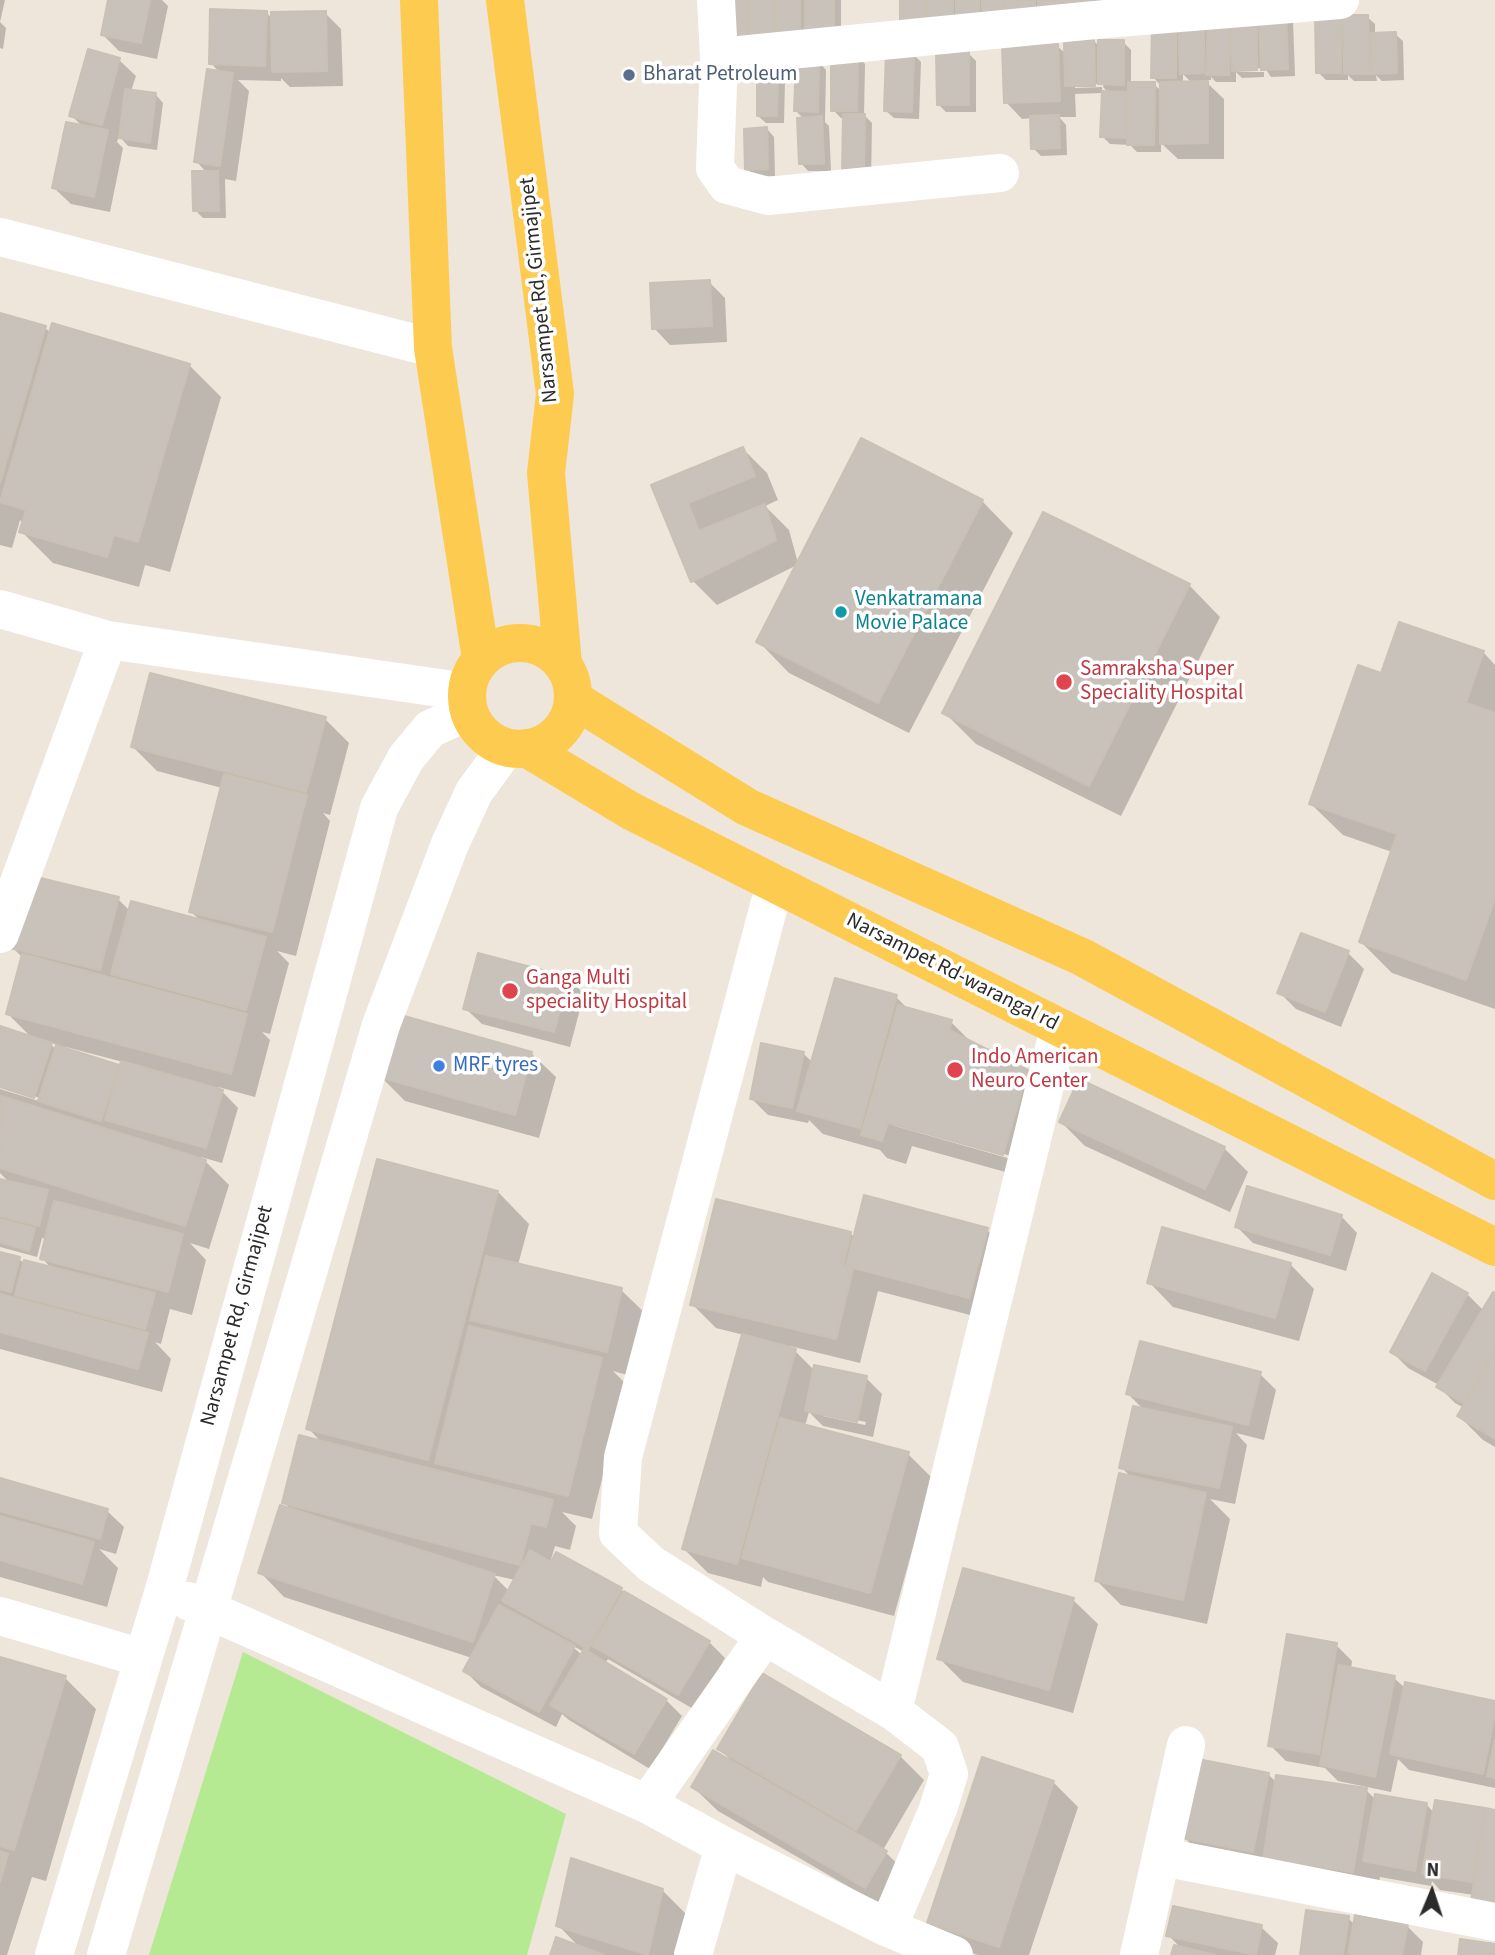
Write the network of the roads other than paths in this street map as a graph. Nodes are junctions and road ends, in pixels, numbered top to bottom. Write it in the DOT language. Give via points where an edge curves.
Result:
graph roads {
  1 [pos="419,0"];
  2 [pos="505,0"];
  3 [pos="716,0"];
  4 [pos="1340,0"];
  5 [pos="719,57"];
  6 [pos="1000,173"];
  7 [pos="0,237"];
  8 [pos="433,348"];
  9 [pos="0,609"];
  10 [pos="108,640"];
  11 [pos="568,681"];
  12 [pos="472,687"];
  13 [pos="517,748"];
  14 [pos="775,883"];
  15 [pos="0,934"];
  16 [pos="1059,1028"];
  17 [pos="1495,1181"];
  18 [pos="1495,1247"];
  19 [pos="164,1590"];
  20 [pos="209,1610"];
  21 [pos="0,1616"];
  22 [pos="765,1636"];
  23 [pos="142,1658"];
  24 [pos="893,1711"];
  25 [pos="1186,1745"];
  26 [pos="648,1804"];
  27 [pos="724,1846"];
  28 [pos="1163,1857"];
  29 [pos="1495,1922"];
  30 [pos="888,1927"];
  31 [pos="54,1955"];
  32 [pos="106,1955"];
  33 [pos="693,1955"];
  34 [pos="954,1955"];
  35 [pos="1139,1955"];
  1 -- 8 [label="main road"];
  2 -- 11 [label="main road, Narsampet Rd, Girmajipet" via="555,394 546,473"];
  3 -- 5 [label="street"];
  4 -- 5 [label="street"];
  5 -- 6 [label="street" via="715,168 727,185 768,196"];
  7 -- 8 [label="street"];
  8 -- 12 [label="main road"];
  9 -- 10 [label="street"];
  10 -- 12 [label="street"];
  10 -- 15 [label="street"];
  11 -- 12 [label="main road" via="549,651 514,643 496,648"];
  11 -- 13 [label="main road" via="569,716 559,732 544,743"];
  11 -- 17 [label="main road" via="747,807 1082,957"];
  12 -- 13 [label="main road" via="477,727 490,740"];
  12 -- 19 [label="street, Narsampet Rd, Girmajipet" via="406,758 379,808"];
  13 -- 14 [label="main road, Narsampet Rd-warangal rd"];
  13 -- 20 [label="street" via="474,792 381,1025"];
  14 -- 16 [label="main road, Narsampet Rd-warangal rd"];
  14 -- 22 [label="street" via="623,1457 618,1533 651,1564"];
  16 -- 18 [label="main road, Narsampet Rd-warangal rd"];
  16 -- 24 [label="street"];
  19 -- 20 [label="street"];
  19 -- 23 [label="street, Narsampet Rd, Girmajipet"];
  20 -- 26 [label="street"];
  20 -- 32 [label="street"];
  21 -- 23 [label="street"];
  22 -- 24 [label="street"];
  22 -- 26 [label="street"];
  23 -- 31 [label="street, Narsampet Rd, Girmajipet"];
  24 -- 30 [label="street" via="940,1747 949,1774"];
  25 -- 28 [label="street"];
  26 -- 27 [label="street"];
  27 -- 30 [label="street"];
  27 -- 33 [label="street"];
  28 -- 29 [label="street"];
  28 -- 35 [label="street"];
  30 -- 34 [label="street"];
}
